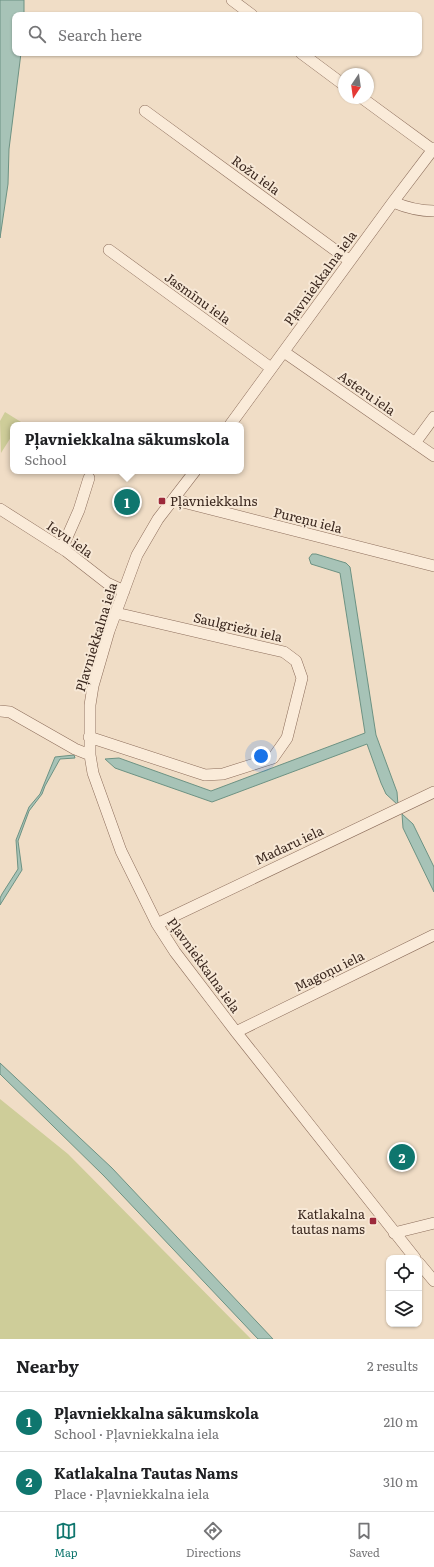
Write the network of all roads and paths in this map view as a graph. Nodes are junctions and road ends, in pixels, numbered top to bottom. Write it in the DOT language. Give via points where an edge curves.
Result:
graph roads {
  1 [pos="232,0"];
  2 [pos="248,12"];
  3 [pos="305,56"];
  4 [pos="338,81"];
  5 [pos="370,104"];
  6 [pos="145,111"];
  7 [pos="433,149"];
  8 [pos="393,202"];
  9 [pos="434,211"];
  10 [pos="109,250"];
  11 [pos="350,261"];
  12 [pos="284,352"];
  13 [pos="270,368"];
  14 [pos="434,417"];
  15 [pos="232,422"];
  16 [pos="415,443"];
  17 [pos="434,456"];
  18 [pos="193,474"];
  19 [pos="89,478"];
  20 [pos="175,497"];
  21 [pos="0,509"];
  22 [pos="59,547"];
  23 [pos="434,566"];
  24 [pos="124,591"];
  25 [pos="116,613"];
  26 [pos="0,711"];
  27 [pos="89,737"];
  28 [pos="90,755"];
  29 [pos="434,792"];
  30 [pos="157,924"];
  31 [pos="434,935"];
  32 [pos="236,1032"];
  33 [pos="434,1224"];
  34 [pos="394,1233"];
  35 [pos="412,1255"];
  36 [pos="422,1267"];
  37 [pos="434,1281"];
  1 -- 2 [label="street"];
  3 -- 4 [label="street"];
  5 -- 7 [label="street"];
  6 -- 11 [label="street, Rožu iela"];
  7 -- 8 [label="street, Pļavniekkalna iela"];
  8 -- 9 [label="street" via="408,208"];
  8 -- 11 [label="street, Pļavniekkalna iela"];
  10 -- 13 [label="street, Jasmīnu iela"];
  11 -- 12 [label="street, Pļavniekkalna iela"];
  12 -- 13 [label="street, Pļavniekkalna iela"];
  12 -- 16 [label="street, Asteru iela"];
  13 -- 15 [label="street, Pļavniekkalna iela"];
  14 -- 16 [label="street"];
  16 -- 17 [label="street, Asteru iela"];
  18 -- 20 [label="street, Pļavniekkalna iela"];
  19 -- 22 [label="street" via="79,510 64,544"];
  20 -- 23 [label="street, Pureņu iela" via="183,502"];
  20 -- 24 [label="street, Pļavniekkalna iela" via="158,519 137,555"];
  21 -- 22 [label="street, Ievu iela"];
  22 -- 24 [label="street, Ievu iela" via="108,583"];
  24 -- 25 [label="street, Pļavniekkalna iela"];
  25 -- 27 [label="street, Pļavniekkalna iela" via="93,686"];
  25 -- 27 [label="street, Saulgriežu iela" via="284,652 296,661 302,678 287,738 273,758 223,774 205,775"];
  26 -- 28 [label="street" via="10,712"];
  27 -- 28 [label="street, Pļavniekkalna iela"];
  28 -- 30 [label="street, Pļavniekkalna iela" via="93,773 121,852"];
  29 -- 30 [label="street, Madaru iela"];
  30 -- 32 [label="street, Pļavniekkalna iela"];
  31 -- 32 [label="street, Magoņu iela"];
  32 -- 34 [label="street, Pļavniekkalna iela"];
  33 -- 34 [label="street"];
  34 -- 35 [label="street, Pļavniekkalna iela"];
  36 -- 37 [label="street"];
}
